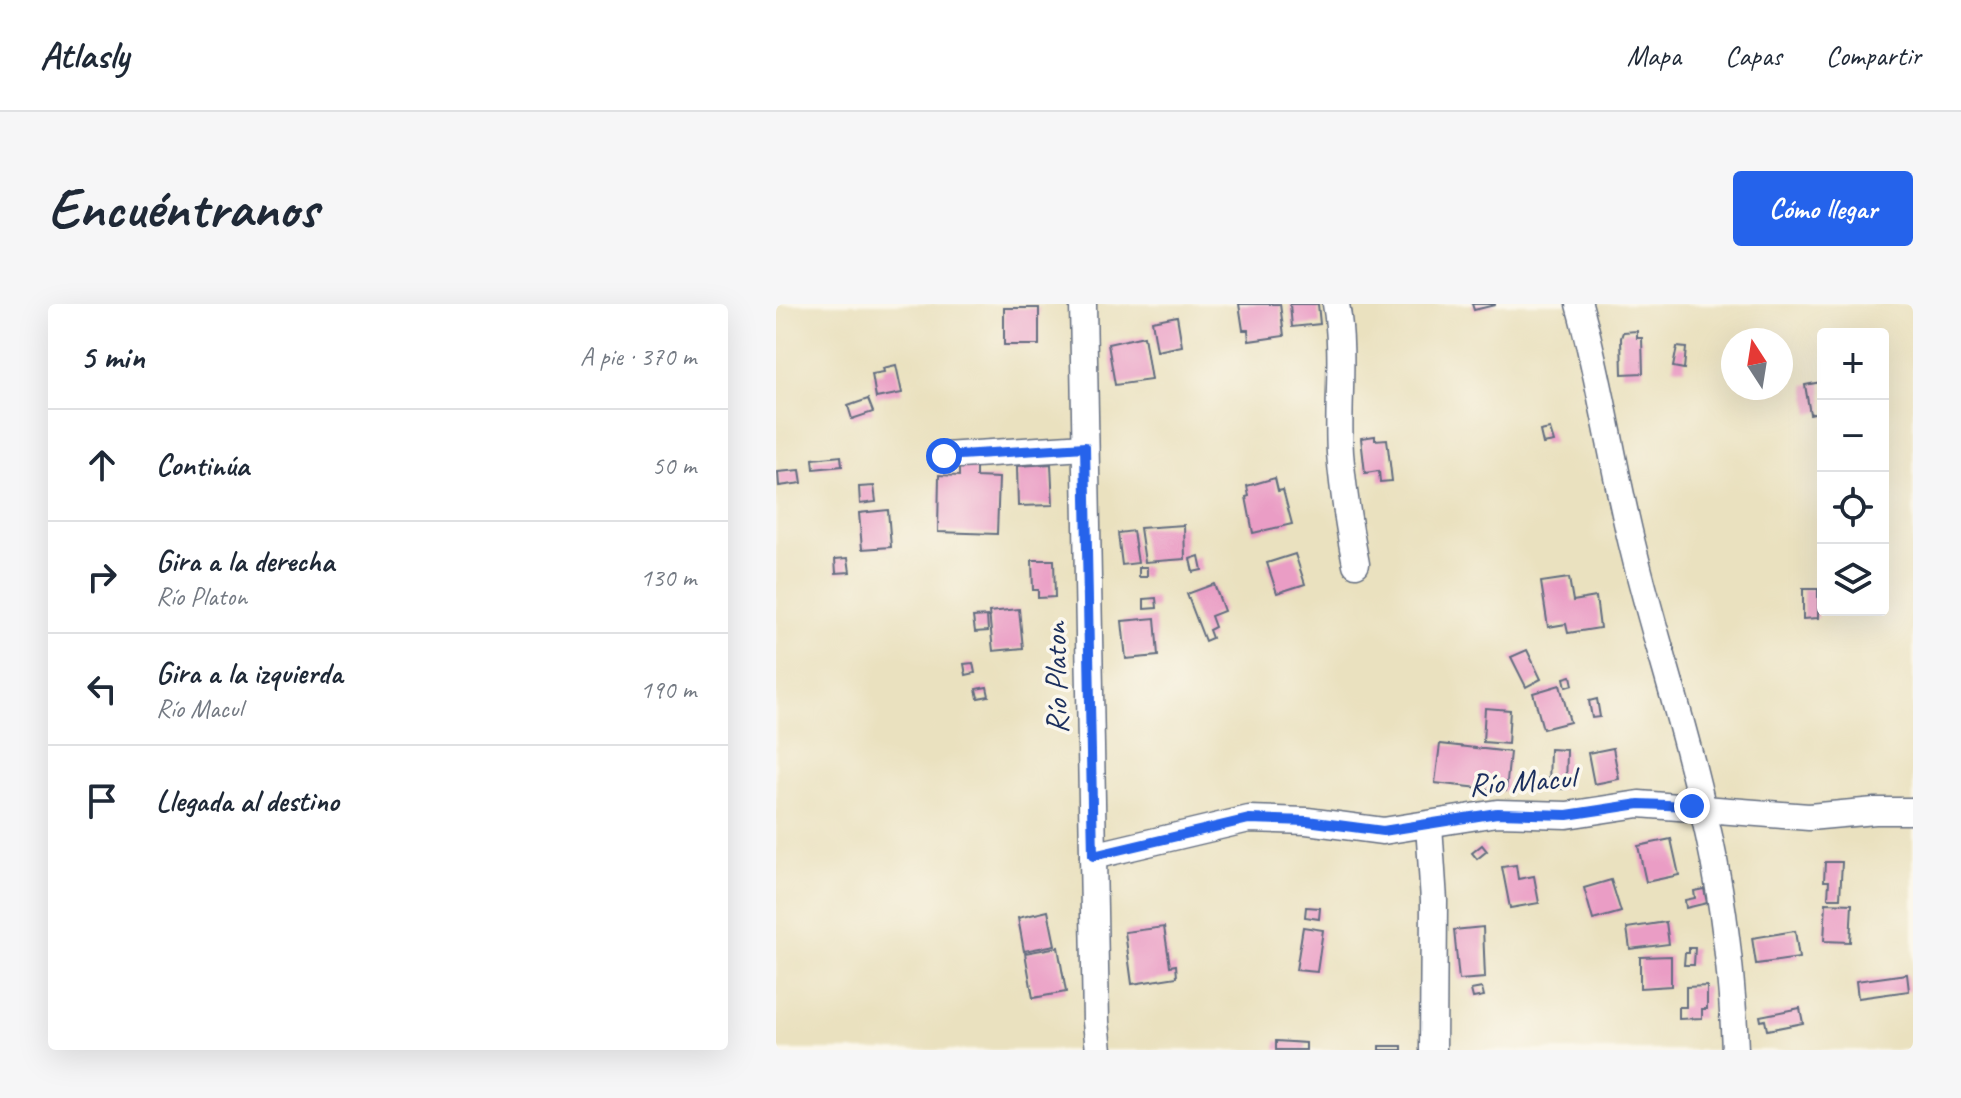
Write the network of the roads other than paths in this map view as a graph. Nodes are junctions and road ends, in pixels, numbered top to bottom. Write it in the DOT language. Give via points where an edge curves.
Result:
graph roads {
  1 [pos="1083,304"];
  2 [pos="1336,304"];
  3 [pos="1579,304"];
  4 [pos="1085,447"];
  5 [pos="944,456"];
  6 [pos="1356,564"];
  7 [pos="1703,808"];
  8 [pos="1913,811"];
  9 [pos="1429,825"];
  10 [pos="1093,856"];
  11 [pos="1099,1050"];
  12 [pos="1433,1050"];
  13 [pos="1735,1050"];
  1 -- 4 [label="street, Río Platon"];
  2 -- 6 [label="street" via="1341,331 1340,452"];
  3 -- 7 [label="street" via="1634,554"];
  4 -- 5 [label="street"];
  4 -- 10 [label="street, Río Platon"];
  7 -- 8 [label="street, Río Macul" via="1809,817"];
  7 -- 9 [label="street, Río Macul" via="1639,804 1567,815 1497,813"];
  7 -- 13 [label="street" via="1726,935"];
  9 -- 10 [label="street, Río Macul" via="1383,831 1249,819"];
  9 -- 12 [label="street"];
  10 -- 11 [label="street, Río Platon"];
}
